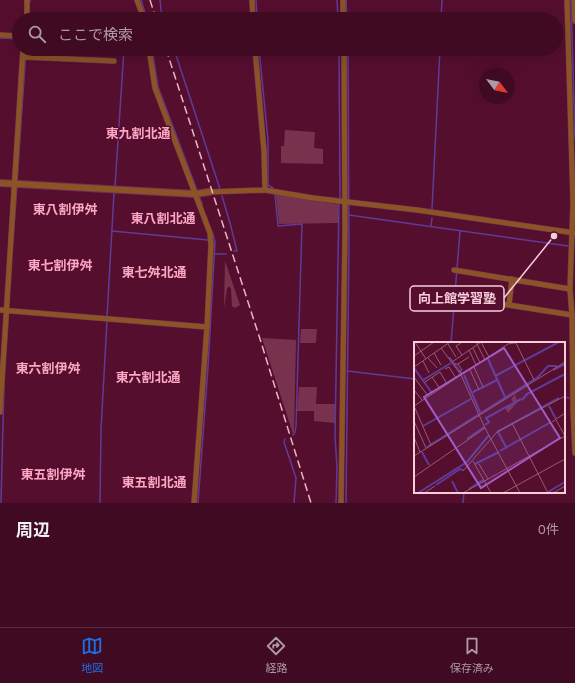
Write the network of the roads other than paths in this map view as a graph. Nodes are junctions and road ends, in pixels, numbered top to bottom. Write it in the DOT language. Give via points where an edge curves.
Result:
graph roads {
  1 [pos="27,0"];
  2 [pos="137,0"];
  3 [pos="252,0"];
  4 [pos="343,0"];
  5 [pos="567,0"];
  6 [pos="574,0"];
  7 [pos="27,12"];
  8 [pos="141,12"];
  9 [pos="253,12"];
  10 [pos="343,12"];
  11 [pos="572,22"];
  12 [pos="0,35"];
  13 [pos="12,36"];
  14 [pos="150,56"];
  15 [pos="256,56"];
  16 [pos="344,56"];
  17 [pos="24,57"];
  18 [pos="114,62"];
  19 [pos="572,98"];
  20 [pos="573,145"];
  21 [pos="574,175"];
  22 [pos="0,182"];
  23 [pos="16,184"];
  24 [pos="265,190"];
  25 [pos="210,192"];
  26 [pos="197,194"];
  27 [pos="345,201"];
  28 [pos="574,202"];
  29 [pos="574,233"];
  30 [pos="456,270"];
  31 [pos="573,271"];
  32 [pos="512,279"];
  33 [pos="570,289"];
  34 [pos="454,297"];
  35 [pos="573,302"];
  36 [pos="509,305"];
  37 [pos="0,310"];
  38 [pos="8,311"];
  39 [pos="572,315"];
  40 [pos="207,327"];
  41 [pos="574,328"];
  42 [pos="574,355"];
  43 [pos="574,383"];
  44 [pos="574,409"];
  45 [pos="0,412"];
  46 [pos="575,437"];
  47 [pos="575,453"];
  48 [pos="194,503"];
  49 [pos="341,503"];
  1 -- 7 [label="street"];
  2 -- 8 [label="street"];
  3 -- 9 [label="street"];
  4 -- 10 [label="street"];
  5 -- 11 [label="street"];
  6 -- 11 [label="street"];
  11 -- 19 [label="street"];
  12 -- 13 [label="street"];
  14 -- 26 [label="street" via="154,88"];
  15 -- 24 [label="street"];
  16 -- 27 [label="street"];
  17 -- 18 [label="street"];
  17 -- 23 [label="street"];
  19 -- 20 [label="street"];
  20 -- 21 [label="street"];
  21 -- 28 [label="street"];
  22 -- 23 [label="street"];
  23 -- 26 [label="street"];
  23 -- 38 [label="street"];
  24 -- 25 [label="street"];
  24 -- 27 [label="street"];
  25 -- 26 [label="street"];
  26 -- 40 [label="street" via="210,233"];
  27 -- 29 [label="street"];
  27 -- 49 [label="street"];
  28 -- 29 [label="street"];
  29 -- 31 [label="street"];
  30 -- 32 [label="street"];
  31 -- 33 [label="street"];
  32 -- 33 [label="street"];
  32 -- 36 [label="street"];
  33 -- 35 [label="street"];
  34 -- 36 [label="street"];
  35 -- 39 [label="street"];
  36 -- 39 [label="street"];
  37 -- 38 [label="street"];
  38 -- 40 [label="street"];
  38 -- 45 [label="street"];
  39 -- 41 [label="street"];
  40 -- 48 [label="street"];
  41 -- 42 [label="street"];
  42 -- 43 [label="street"];
  43 -- 44 [label="street"];
  44 -- 46 [label="street"];
  46 -- 47 [label="street"];
}
